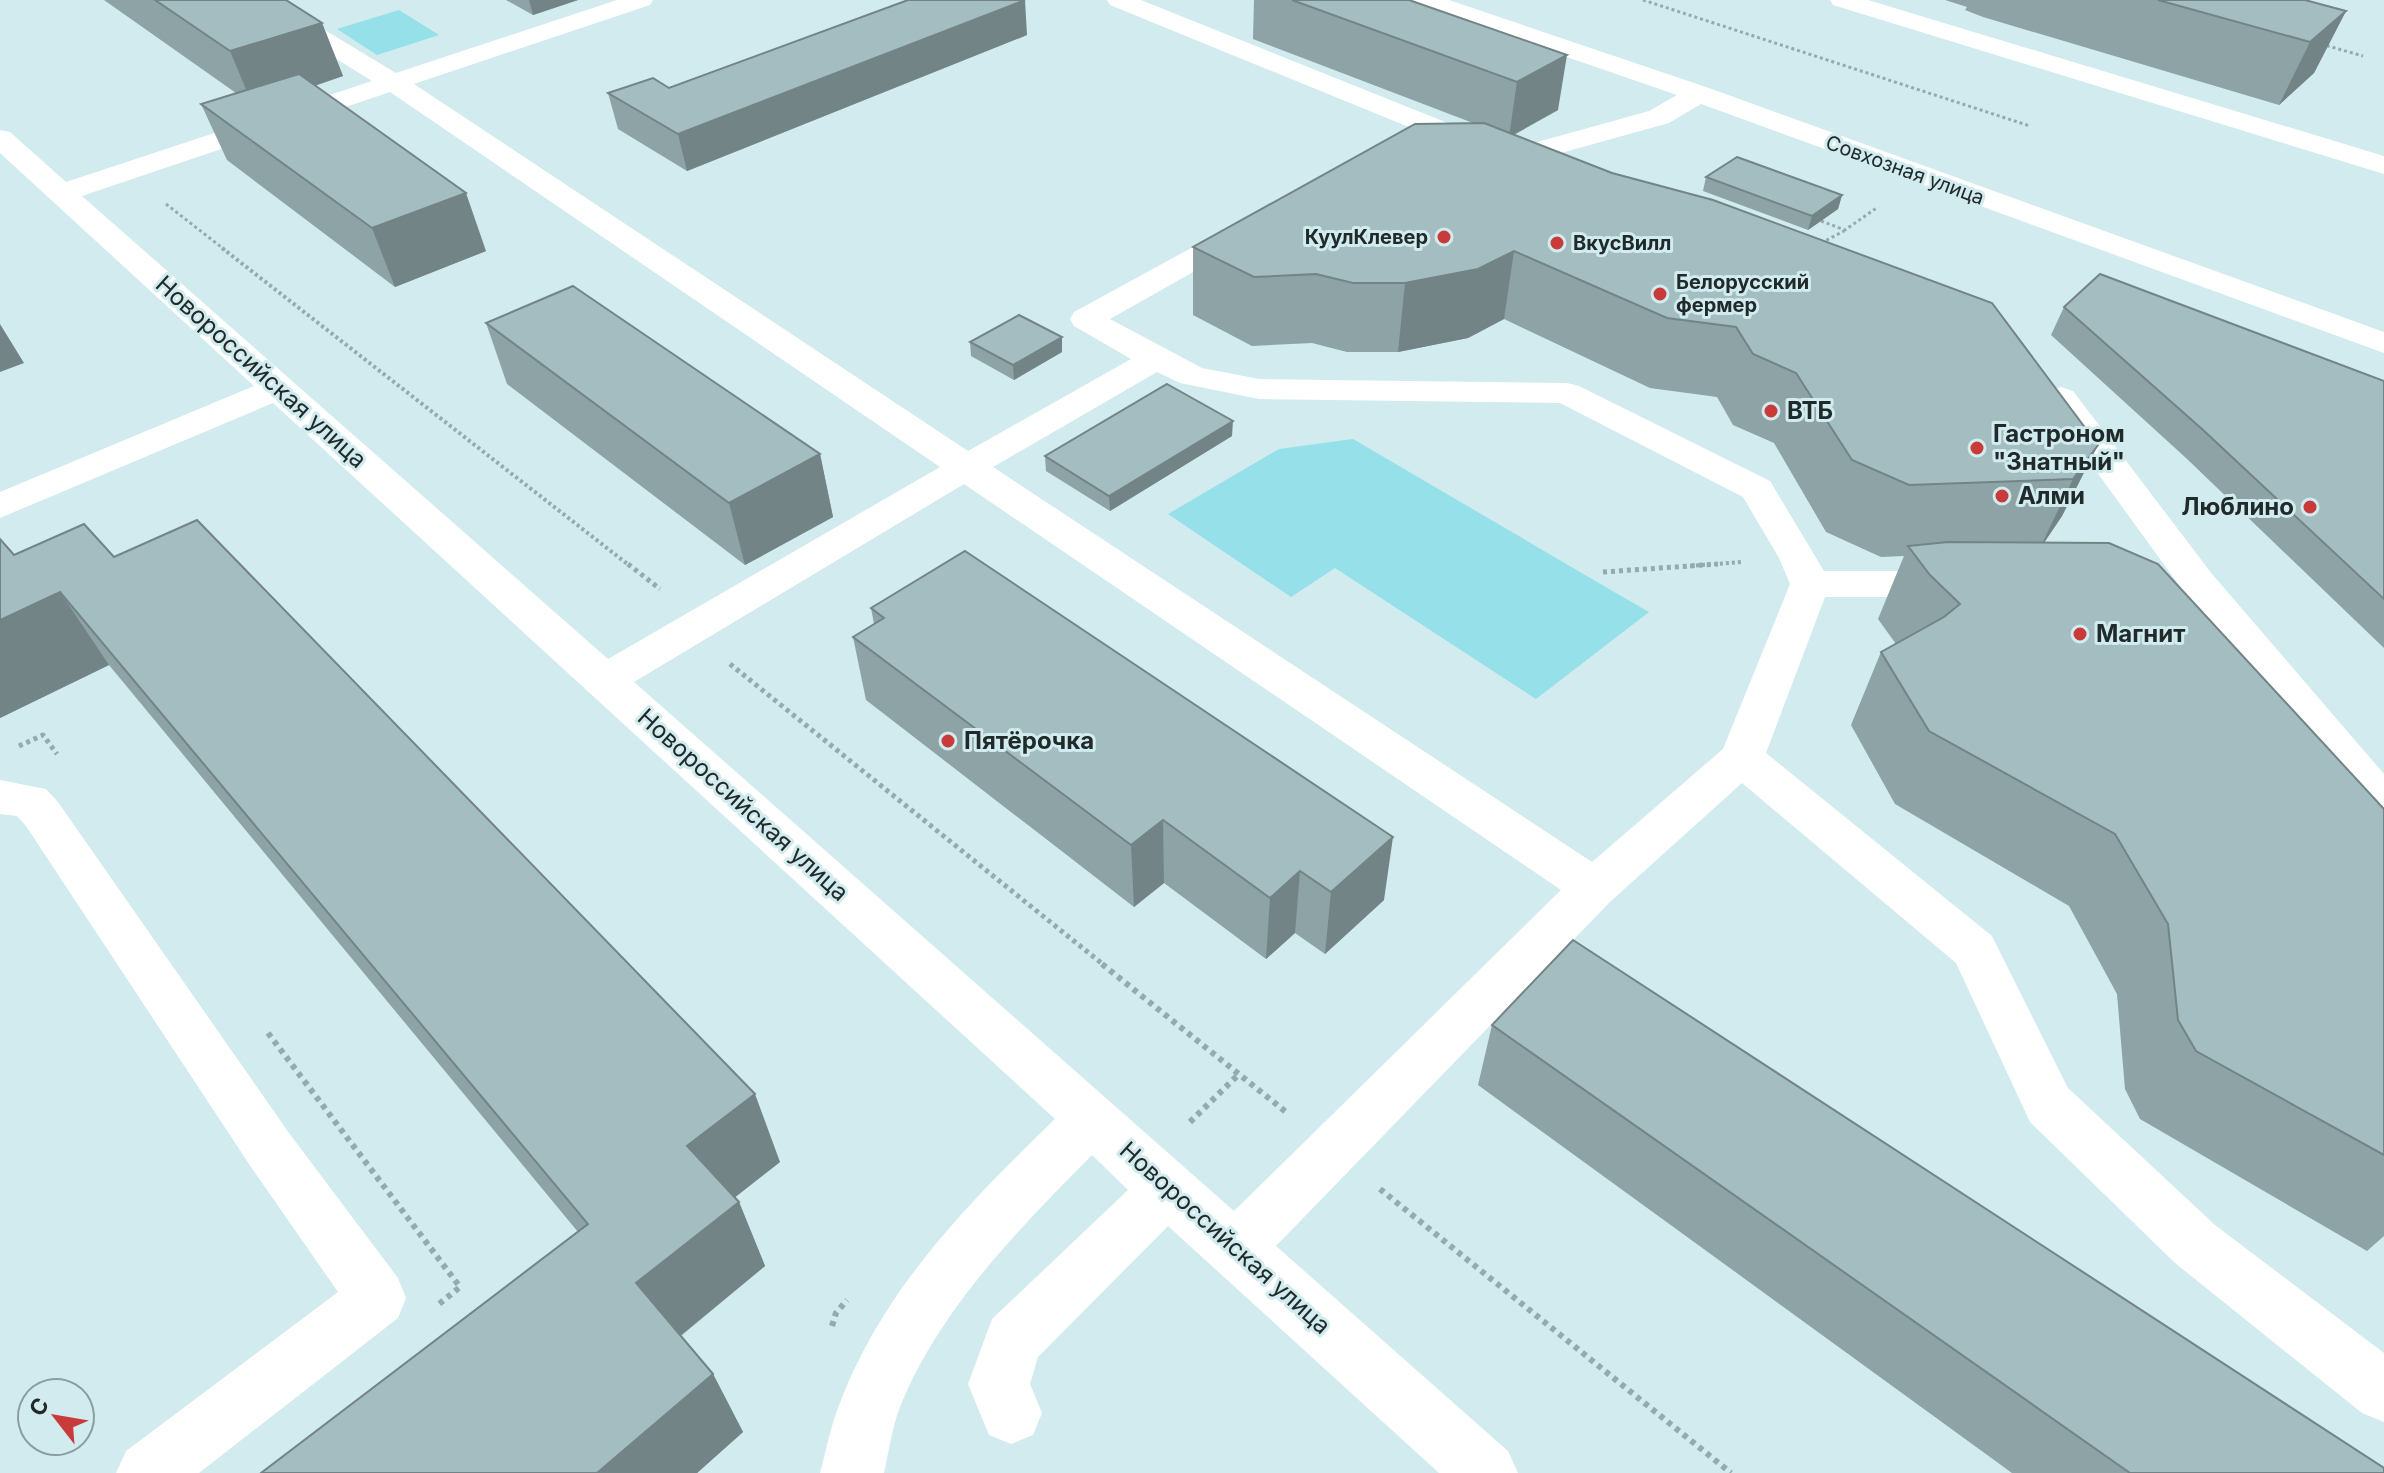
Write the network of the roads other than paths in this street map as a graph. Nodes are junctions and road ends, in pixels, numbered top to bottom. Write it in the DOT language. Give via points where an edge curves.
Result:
graph roads {
  1 [pos="258,0"];
  2 [pos="641,0"];
  3 [pos="1119,0"];
  4 [pos="1425,0"];
  5 [pos="1842,0"];
  6 [pos="392,82"];
  7 [pos="1699,94"];
  8 [pos="0,138"];
  9 [pos="2384,165"];
  10 [pos="1489,171"];
  11 [pos="1561,175"];
  12 [pos="61,193"];
  13 [pos="1265,220"];
  14 [pos="2384,343"];
  15 [pos="1156,359"];
  16 [pos="2045,385"];
  17 [pos="278,388"];
  18 [pos="966,467"];
  19 [pos="0,506"];
  20 [pos="1804,571"];
  21 [pos="2151,583"];
  22 [pos="2198,583"];
  23 [pos="1980,584"];
  24 [pos="604,680"];
  25 [pos="1742,758"];
  26 [pos="0,797"];
  27 [pos="2384,805"];
  28 [pos="1594,888"];
  29 [pos="1092,1119"];
  30 [pos="1167,1190"];
  31 [pos="1236,1248"];
  32 [pos="2384,1391"];
  33 [pos="1011,1413"];
  34 [pos="148,1473"];
  35 [pos="852,1473"];
  36 [pos="1486,1473"];
  1 -- 6 [label="street"];
  2 -- 6 [label="street"];
  3 -- 10 [label="street"];
  4 -- 7 [label="street, Совхозная улица"];
  5 -- 9 [label="street"];
  6 -- 12 [label="street"];
  6 -- 18 [label="street"];
  7 -- 10 [label="street" via="1659,117"];
  7 -- 14 [label="street, Совхозная улица"];
  8 -- 12 [label="street, Новороссийская улица"];
  10 -- 11 [label="street"];
  12 -- 17 [label="street, Новороссийская улица"];
  13 -- 15 [label="street" via="1086,319"];
  15 -- 18 [label="street"];
  15 -- 20 [label="street" via="1192,376 1259,389 1567,393 1757,489"];
  16 -- 22 [label="street"];
  17 -- 19 [label="street"];
  17 -- 24 [label="street, Новороссийская улица"];
  18 -- 24 [label="street"];
  18 -- 28 [label="street"];
  20 -- 23 [label="street"];
  20 -- 25 [label="street"];
  21 -- 22 [label="street"];
  22 -- 27 [label="street"];
  24 -- 29 [label="street, Новороссийская улица"];
  25 -- 28 [label="street"];
  25 -- 32 [label="street" via="1974,950 2049,1105 2195,1244"];
  26 -- 34 [label="street" via="30,801 42,814 377,1298"];
  28 -- 31 [label="street"];
  29 -- 30 [label="street, Новороссийская улица"];
  29 -- 35 [label="street" via="982,1228 897,1347 870,1403"];
  30 -- 31 [label="street, Новороссийская улица"];
  30 -- 33 [label="street" via="1013,1340 999,1384"];
  31 -- 36 [label="street, Новороссийская улица"];
}
